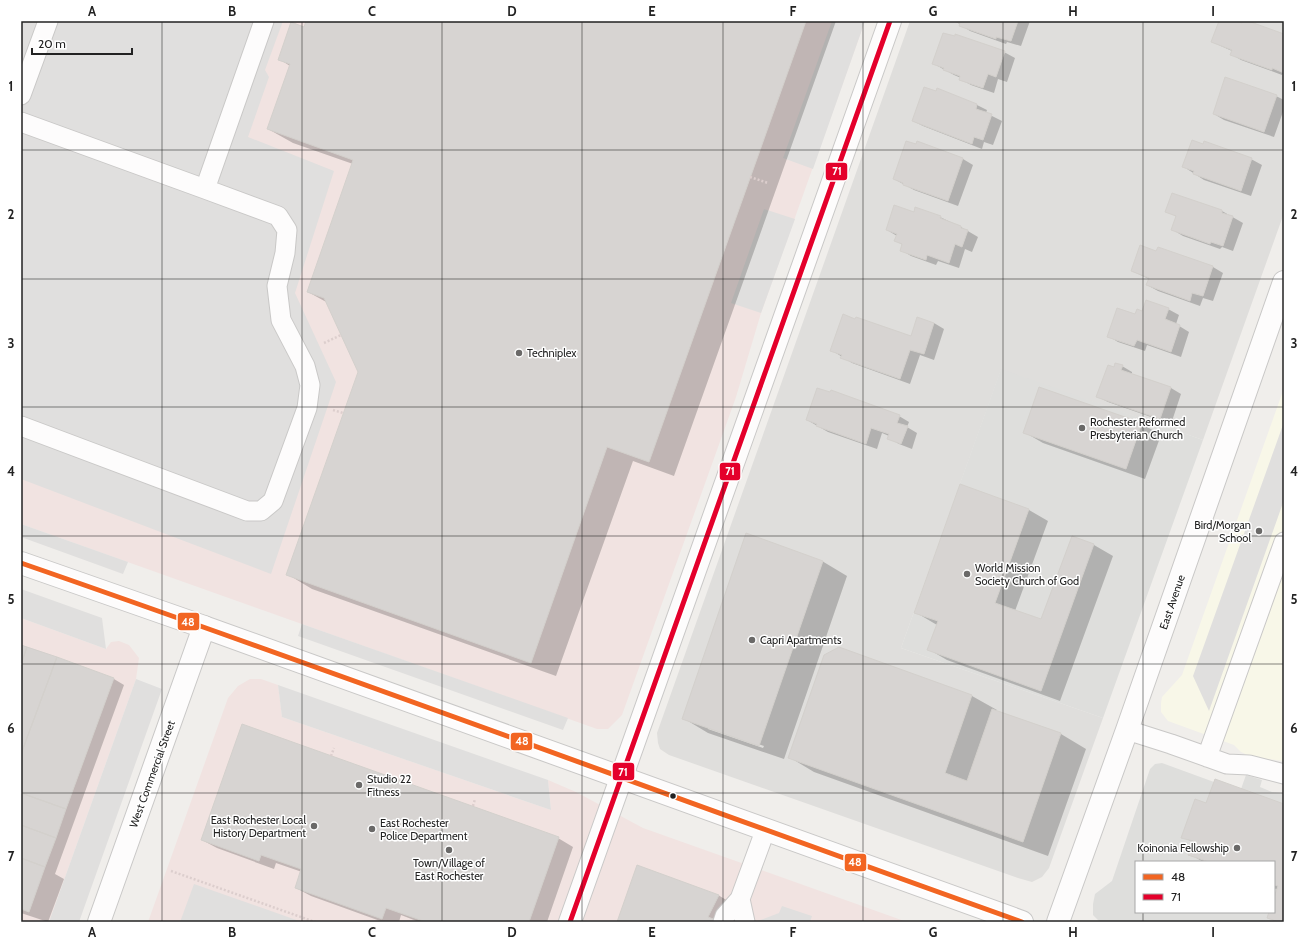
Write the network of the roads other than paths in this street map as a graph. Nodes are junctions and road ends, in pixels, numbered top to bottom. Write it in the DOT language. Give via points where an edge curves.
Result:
graph roads {
  1 [pos="48,21"];
  2 [pos="264,21"];
  3 [pos="890,21"];
  4 [pos="21,95"];
  5 [pos="21,122"];
  6 [pos="204,189"];
  7 [pos="1284,282"];
  8 [pos="21,426"];
  9 [pos="1284,542"];
  10 [pos="21,563"];
  11 [pos="204,627"];
  12 [pos="1127,730"];
  13 [pos="1207,757"];
  14 [pos="1284,774"];
  15 [pos="621,776"];
  16 [pos="765,831"];
  17 [pos="740,899"];
  18 [pos="99,922"];
  19 [pos="570,922"];
  20 [pos="722,922"];
  21 [pos="745,922"];
  22 [pos="1022,922"];
  23 [pos="1058,922"];
  1 -- 4 [label="lane"];
  2 -- 6 [label="lane"];
  3 -- 15 [label="street"];
  5 -- 6 [label="lane"];
  6 -- 8 [label="lane" via="278,216 288,230 277,286 281,320 305,366 310,385 307,408 273,500 261,510 247,511"];
  7 -- 12 [label="street, East Avenue"];
  9 -- 13 [label="lane"];
  10 -- 11 [label="street"];
  11 -- 15 [label="street"];
  11 -- 18 [label="street, West Commercial Street"];
  12 -- 13 [label="lane"];
  12 -- 23 [label="street, East Avenue"];
  13 -- 14 [label="lane" via="1227,764 1249,765"];
  15 -- 16 [label="street"];
  15 -- 19 [label="street"];
  16 -- 17 [label="lane"];
  16 -- 22 [label="street"];
  17 -- 20 [label="lane"];
  17 -- 21 [label="lane"];
}
